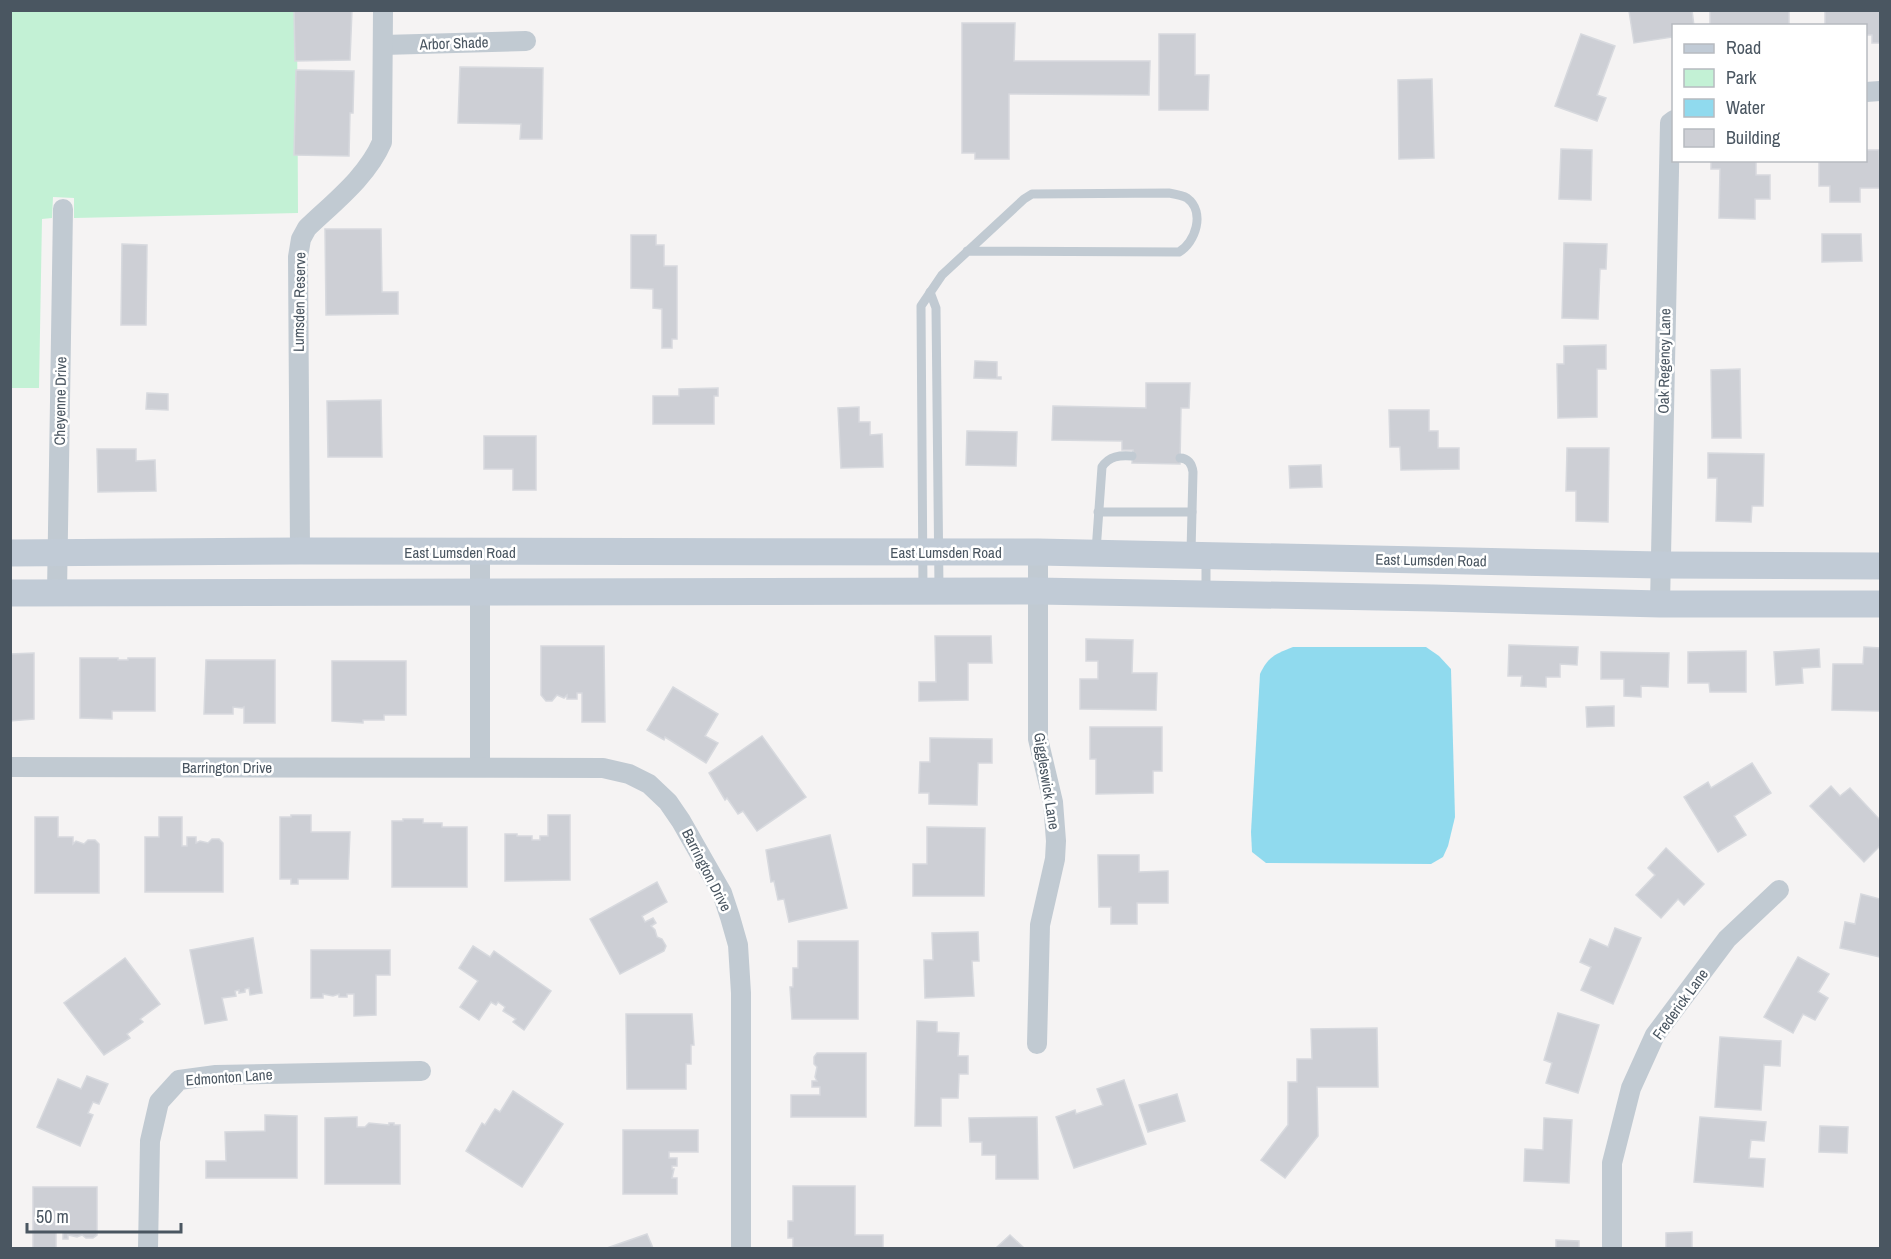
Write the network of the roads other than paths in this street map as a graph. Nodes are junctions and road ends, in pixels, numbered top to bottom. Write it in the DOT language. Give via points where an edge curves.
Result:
graph roads {
  1 [pos="383,10"];
  2 [pos="526,41"];
  3 [pos="383,45"];
  4 [pos="1672,122"];
  5 [pos="63,209"];
  6 [pos="967,251"];
  7 [pos="930,292"];
  8 [pos="1132,456"];
  9 [pos="1180,458"];
  10 [pos="1098,512"];
  11 [pos="1192,513"];
  12 [pos="300,551"];
  13 [pos="480,552"];
  14 [pos="931,552"];
  15 [pos="1038,552"];
  16 [pos="10,553"];
  17 [pos="58,554"];
  18 [pos="1096,554"];
  19 [pos="1198,555"];
  20 [pos="1660,565"];
  21 [pos="1881,566"];
  22 [pos="1037,591"];
  23 [pos="480,592"];
  24 [pos="931,592"];
  25 [pos="10,593"];
  26 [pos="57,593"];
  27 [pos="1206,594"];
  28 [pos="1660,604"];
  29 [pos="1881,604"];
  30 [pos="10,767"];
  31 [pos="480,767"];
  32 [pos="1779,890"];
  33 [pos="1037,1044"];
  34 [pos="421,1071"];
  35 [pos="148,1248"];
  36 [pos="741,1248"];
  37 [pos="1612,1248"];
  1 -- 3 [label="street, Lumsden Reserve"];
  2 -- 3 [label="street, Arbor Shade"];
  3 -- 12 [label="street, Lumsden Reserve" via="382,142 366,170 307,228 298,256"];
  4 -- 20 [label="street, Oak Regency Lane"];
  5 -- 17 [label="street, Cheyenne Drive"];
  6 -- 6 [label="lane" via="1032,194 1169,193 1186,197 1196,209 1194,234 1179,252"];
  6 -- 7 [label="lane"];
  7 -- 14 [label="lane" via="936,308"];
  7 -- 14 [label="lane" via="921,306"];
  8 -- 10 [label="lane" via="1122,455 1105,462"];
  9 -- 11 [label="lane" via="1192,465"];
  10 -- 11 [label="lane"];
  10 -- 18 [label="lane"];
  11 -- 19 [label="lane"];
  12 -- 13 [label="main road, East Lumsden Road"];
  12 -- 17 [label="main road, East Lumsden Road"];
  13 -- 14 [label="main road, East Lumsden Road"];
  13 -- 23 [label="street"];
  14 -- 15 [label="main road, East Lumsden Road"];
  14 -- 24 [label="lane"];
  14 -- 24 [label="lane"];
  15 -- 18 [label="main road, East Lumsden Road"];
  15 -- 22 [label="street, Giggleswick Lane"];
  16 -- 17 [label="main road, East Lumsden Road"];
  17 -- 26 [label="street, Cheyenne Drive"];
  18 -- 19 [label="main road, East Lumsden Road"];
  19 -- 20 [label="main road, East Lumsden Road"];
  19 -- 27 [label="lane"];
  20 -- 21 [label="main road, East Lumsden Road"];
  20 -- 28 [label="street, Oak Regency Lane"];
  22 -- 24 [label="main road"];
  22 -- 27 [label="main road"];
  22 -- 33 [label="street, Giggleswick Lane" via="1038,739 1056,821 1055,859 1038,947"];
  23 -- 24 [label="main road"];
  23 -- 26 [label="main road"];
  23 -- 31 [label="street"];
  25 -- 26 [label="main road"];
  27 -- 28 [label="main road"];
  28 -- 29 [label="main road"];
  30 -- 31 [label="street, Barrington Drive"];
  31 -- 36 [label="street, Barrington Drive" via="603,768 649,784 681,821 722,893 738,945 741,993"];
  32 -- 37 [label="street, Frederick Lane" via="1727,939 1655,1035 1631,1088 1612,1163"];
  34 -- 35 [label="street, Edmonton Lane" via="216,1075 178,1080 159,1102 150,1141"];
}
